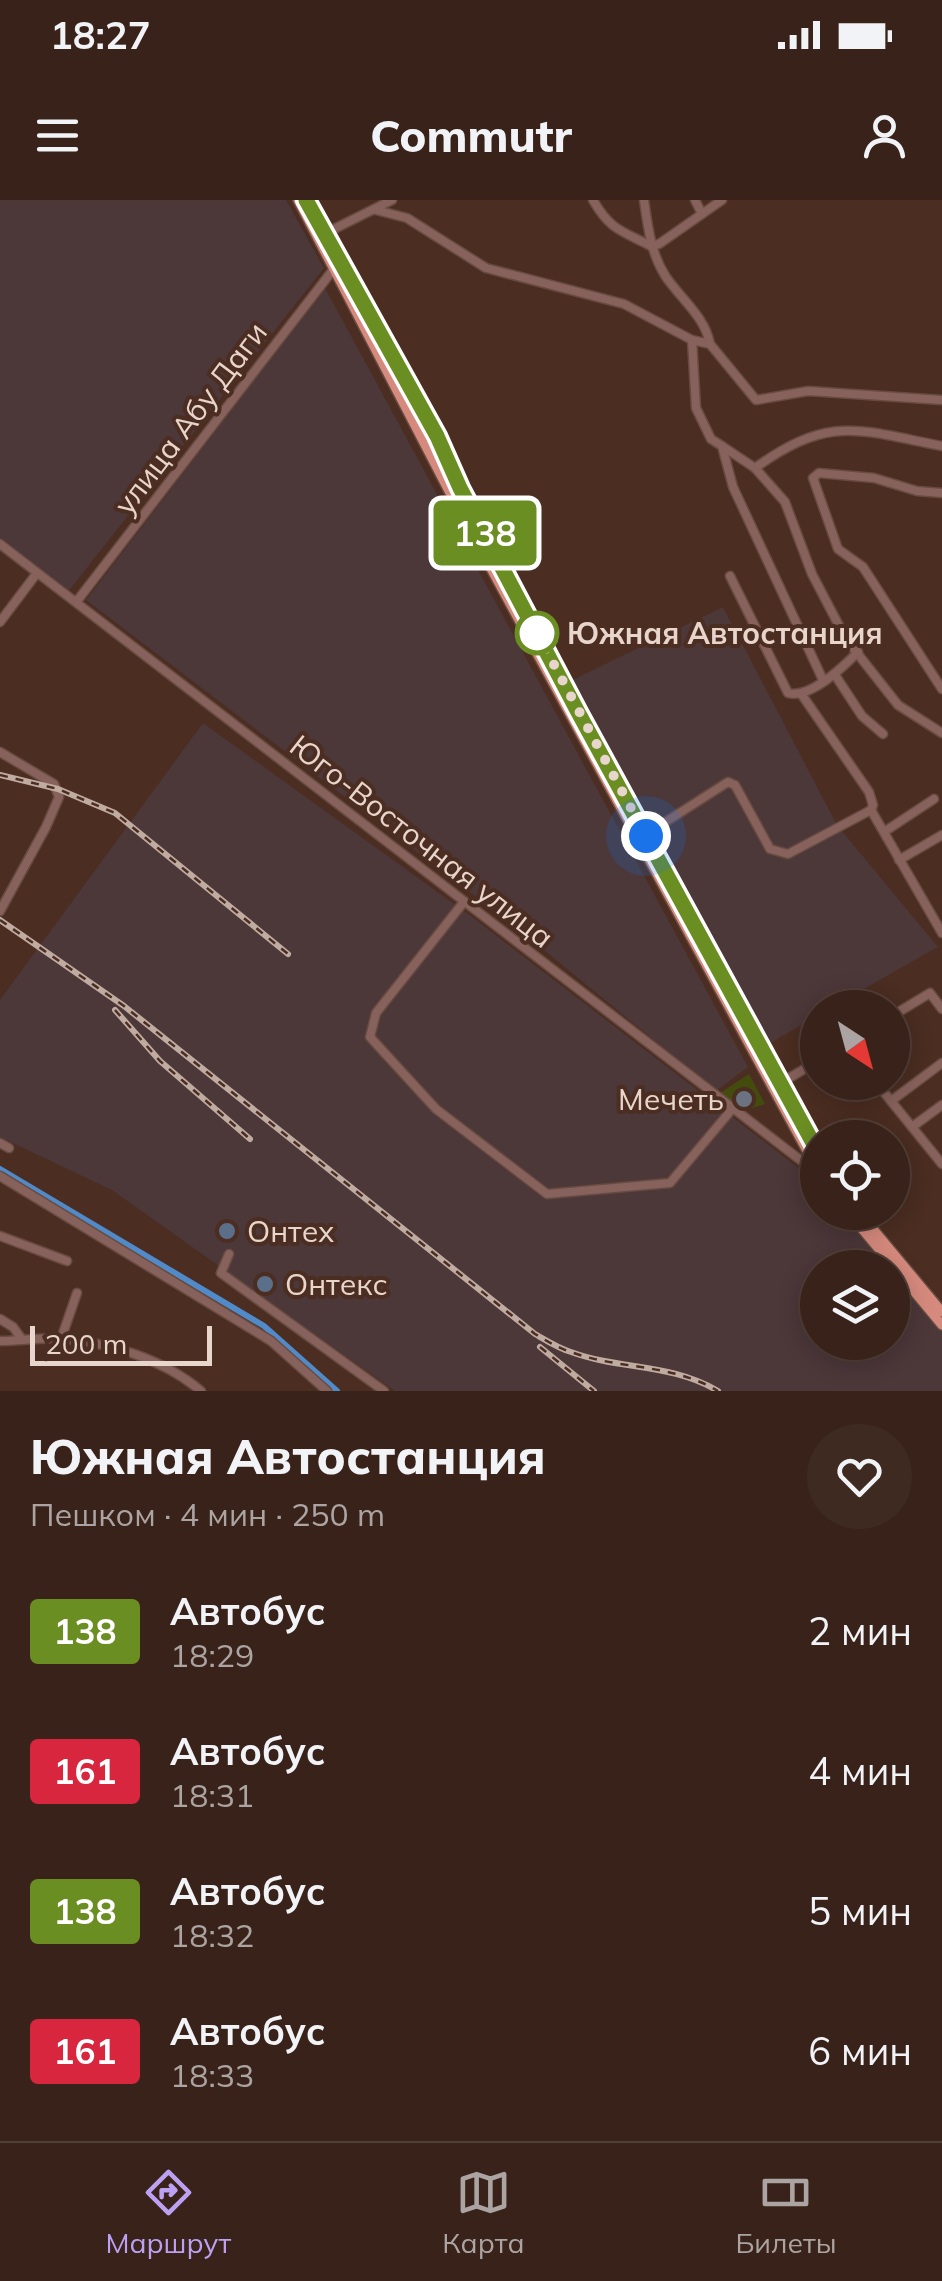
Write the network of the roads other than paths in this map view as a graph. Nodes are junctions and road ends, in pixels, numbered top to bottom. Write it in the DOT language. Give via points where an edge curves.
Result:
graph roads {
  1 [pos="298,200"];
  2 [pos="306,200"];
  3 [pos="392,200"];
  4 [pos="593,200"];
  5 [pos="644,200"];
  6 [pos="695,200"];
  7 [pos="722,200"];
  8 [pos="376,210"];
  9 [pos="702,214"];
  10 [pos="321,236"];
  11 [pos="651,246"];
  12 [pos="337,266"];
  13 [pos="692,340"];
  14 [pos="710,344"];
  15 [pos="942,400"];
  16 [pos="722,446"];
  17 [pos="942,446"];
  18 [pos="755,468"];
  19 [pos="942,493"];
  20 [pos="0,544"];
  21 [pos="37,573"];
  22 [pos="730,576"];
  23 [pos="77,601"];
  24 [pos="0,622"];
  25 [pos="858,652"];
  26 [pos="834,676"];
  27 [pos="823,680"];
  28 [pos="942,689"];
  29 [pos="802,695"];
  30 [pos="942,733"];
  31 [pos="883,734"];
  32 [pos="0,752"];
  33 [pos="934,799"];
  34 [pos="871,810"];
  35 [pos="884,832"];
  36 [pos="942,835"];
  37 [pos="642,838"];
  38 [pos="900,860"];
  39 [pos="464,902"];
  40 [pos="0,911"];
  41 [pos="942,933"];
  42 [pos="910,1005"];
  43 [pos="942,1009"];
  44 [pos="942,1062"];
  45 [pos="800,1072"];
  46 [pos="774,1087"];
  47 [pos="891,1102"];
  48 [pos="942,1105"];
  49 [pos="732,1108"];
  50 [pos="800,1125"];
  51 [pos="912,1127"];
  52 [pos="800,1137"];
  53 [pos="939,1152"];
  54 [pos="800,1158"];
  55 [pos="942,1164"];
  56 [pos="0,1176"];
  57 [pos="864,1230"];
  58 [pos="872,1230"];
  59 [pos="0,1236"];
  60 [pos="229,1254"];
  61 [pos="67,1261"];
  62 [pos="76,1293"];
  63 [pos="0,1319"];
  64 [pos="941,1319"];
  65 [pos="21,1338"];
  66 [pos="61,1338"];
  67 [pos="0,1341"];
  68 [pos="201,1391"];
  69 [pos="326,1391"];
  70 [pos="384,1391"];
  1 -- 10 [label="main road"];
  2 -- 10 [label="main road"];
  3 -- 8 [label="street"];
  4 -- 11 [label="street" via="617,231"];
  5 -- 11 [label="street"];
  6 -- 9 [label="street"];
  7 -- 9 [label="street"];
  8 -- 10 [label="street"];
  8 -- 13 [label="street" via="407,218 486,268 624,304"];
  9 -- 11 [label="street"];
  10 -- 12 [label="main road"];
  11 -- 14 [label="street" via="665,276 706,327"];
  12 -- 23 [label="street, улица Абу Даги"];
  12 -- 37 [label="main road" via="458,508"];
  13 -- 14 [label="street"];
  13 -- 16 [label="street" via="696,408"];
  14 -- 15 [label="street" via="756,400 808,391"];
  16 -- 18 [label="street"];
  16 -- 27 [label="street" via="732,487"];
  17 -- 18 [label="street" via="838,430 790,443"];
  18 -- 25 [label="street" via="786,502 812,574"];
  19 -- 28 [label="street" via="874,478 814,478 838,549 863,567"];
  20 -- 21 [label="street, Юго-Восточная улица"];
  21 -- 23 [label="street, Юго-Восточная улица"];
  21 -- 24 [label="street"];
  22 -- 29 [label="street" via="788,693"];
  23 -- 39 [label="street, Юго-Восточная улица"];
  25 -- 26 [label="street"];
  25 -- 30 [label="street" via="898,705"];
  26 -- 27 [label="street"];
  26 -- 31 [label="street"];
  27 -- 29 [label="street"];
  29 -- 34 [label="street" via="869,792"];
  32 -- 40 [label="street" via="54,784 59,796"];
  33 -- 35 [label="street"];
  34 -- 35 [label="street"];
  34 -- 37 [label="street" via="788,854 770,849 736,785 728,782"];
  35 -- 38 [label="street"];
  36 -- 38 [label="street"];
  37 -- 46 [label="main road"];
  38 -- 41 [label="street"];
  39 -- 49 [label="street, Юго-Восточная улица"];
  39 -- 49 [label="street" via="376,1013 370,1037 436,1110 546,1194 670,1183"];
  42 -- 43 [label="street" via="930,993"];
  44 -- 47 [label="street"];
  45 -- 46 [label="street"];
  46 -- 50 [label="main road"];
  46 -- 52 [label="main road"];
  47 -- 51 [label="street"];
  48 -- 51 [label="street"];
  49 -- 54 [label="street, Юго-Восточная улица"];
  51 -- 53 [label="street"];
  53 -- 55 [label="street"];
  56 -- 69 [label="street" via="271,1340"];
  57 -- 64 [label="main road"];
  58 -- 64 [label="main road"];
  59 -- 61 [label="street"];
  60 -- 70 [label="street" via="221,1273"];
  62 -- 66 [label="street"];
  63 -- 65 [label="street"];
  65 -- 66 [label="street"];
  65 -- 67 [label="street"];
  66 -- 68 [label="street" via="108,1344"];
}
